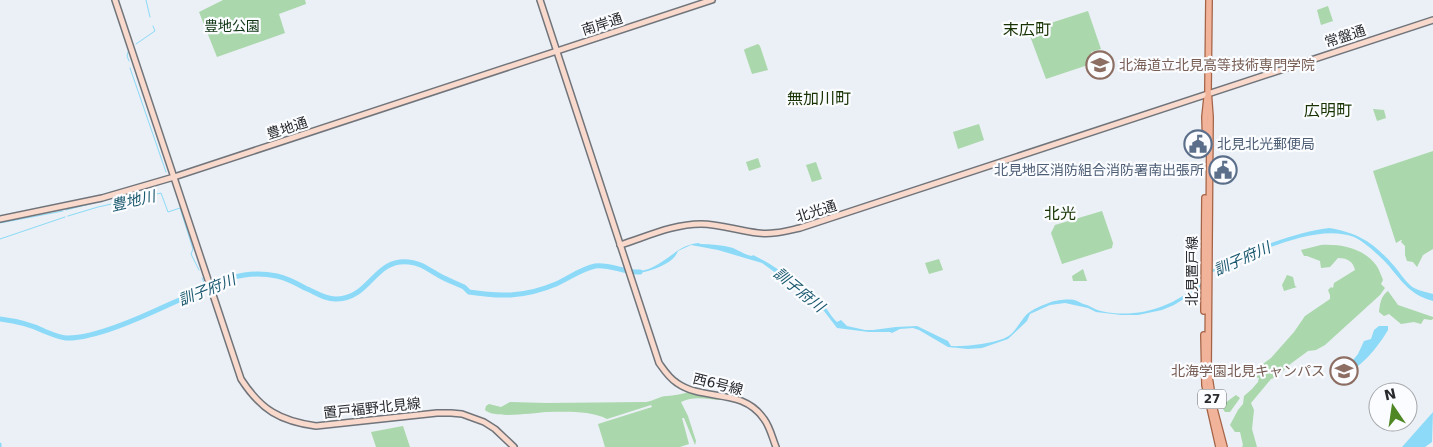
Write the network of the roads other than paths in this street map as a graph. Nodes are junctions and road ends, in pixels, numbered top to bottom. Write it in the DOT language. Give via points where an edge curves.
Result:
graph roads {
  1 [pos="115,0"];
  2 [pos="540,0"];
  3 [pos="712,0"];
  4 [pos="1209,0"];
  5 [pos="1433,20"];
  6 [pos="556,51"];
  7 [pos="1208,94"];
  8 [pos="174,177"];
  9 [pos="0,219"];
  10 [pos="620,246"];
  11 [pos="1207,293"];
  12 [pos="514,447"];
  13 [pos="776,447"];
  14 [pos="1220,447"];
  15 [pos="1224,447"];
  1 -- 8 [label="main road"];
  2 -- 6 [label="main road"];
  3 -- 6 [label="main road, 南岸通"];
  4 -- 7 [label="main road, 北見置戸線 / 27"];
  5 -- 7 [label="main road, 常盤通"];
  6 -- 8 [label="main road, 豊地通"];
  6 -- 10 [label="main road"];
  7 -- 10 [label="main road, 北光通" via="800,228 760,233 704,224 685,225"];
  7 -- 11 [label="main road, 北見置戸線 / 27" via="1205,117"];
  8 -- 9 [label="main road" via="102,198"];
  8 -- 12 [label="main road, 置戸福野北見線" via="241,379 263,406 300,424 324,425 437,413 462,414 495,428"];
  10 -- 13 [label="main road, 西6号線" via="659,363 668,375 693,391 728,396 749,405 764,418"];
  11 -- 14 [label="main road, 北見置戸線 / 27" via="1205,385"];
  11 -- 15 [label="main road, 北見置戸線 / 27" via="1209,376"];
}
